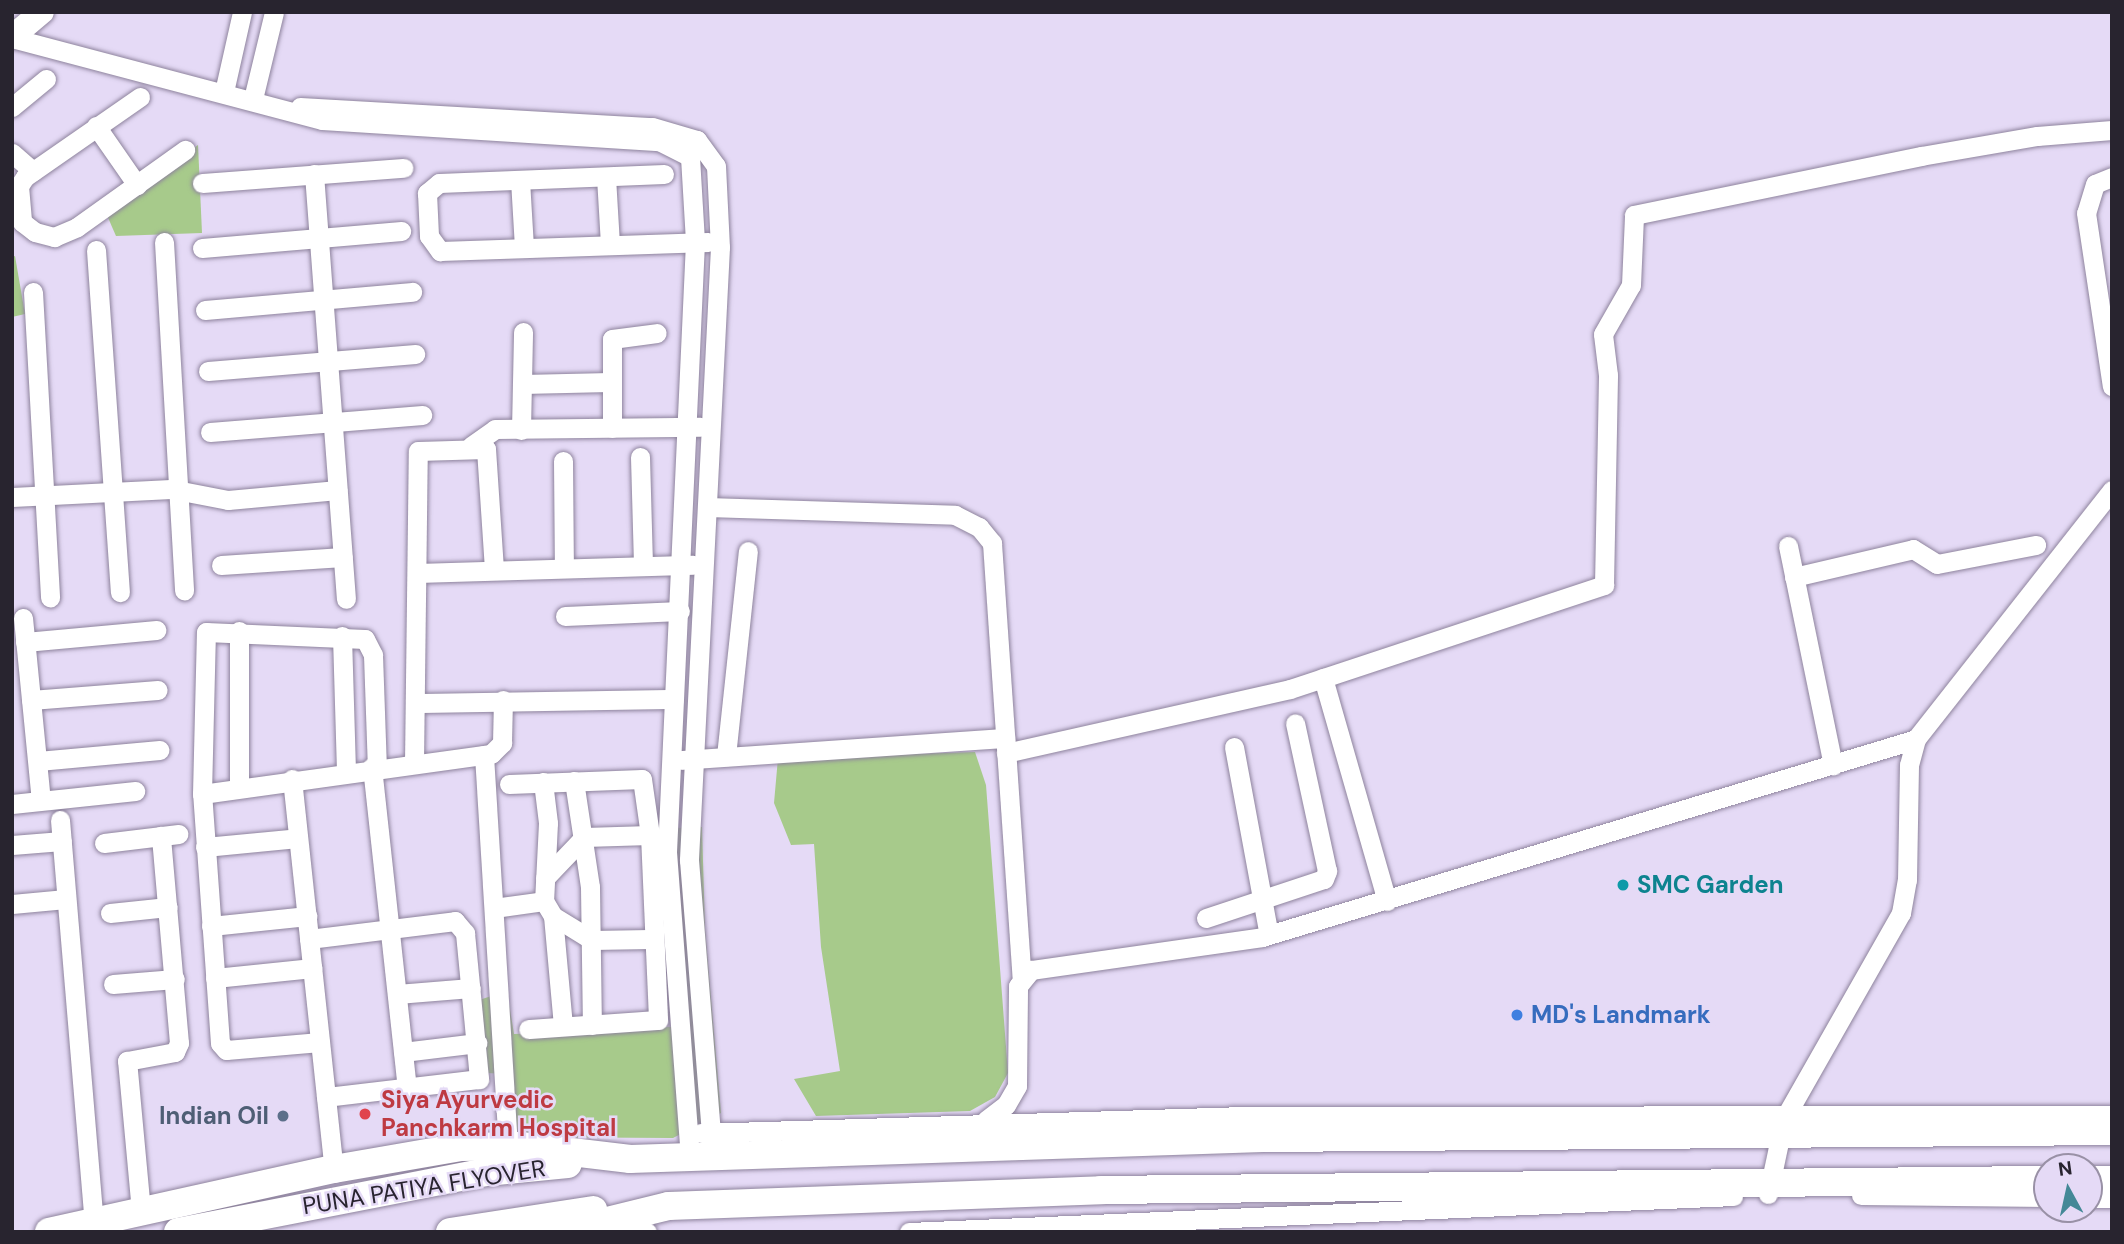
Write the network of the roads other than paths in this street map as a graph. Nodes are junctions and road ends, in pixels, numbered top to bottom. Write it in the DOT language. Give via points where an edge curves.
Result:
graph roads {
  1 [pos="42,12"];
  2 [pos="242,12"];
  3 [pos="274,12"];
  4 [pos="12,37"];
  5 [pos="46,79"];
  6 [pos="224,92"];
  7 [pos="139,97"];
  8 [pos="253,99"];
  9 [pos="285,106"];
  10 [pos="12,107"];
  11 [pos="96,126"];
  12 [pos="2112,130"];
  13 [pos="185,150"];
  14 [pos="12,153"];
  15 [pos="403,168"];
  16 [pos="33,172"];
  17 [pos="314,174"];
  18 [pos="664,174"];
  19 [pos="606,177"];
  20 [pos="2112,177"];
  21 [pos="520,180"];
  22 [pos="202,183"];
  23 [pos="137,185"];
  24 [pos="401,231"];
  25 [pos="318,237"];
  26 [pos="164,242"];
  27 [pos="695,242"];
  28 [pos="719,242"];
  29 [pos="610,244"];
  30 [pos="202,247"];
  31 [pos="524,248"];
  32 [pos="96,250"];
  33 [pos="33,292"];
  34 [pos="412,292"];
  35 [pos="323,300"];
  36 [pos="205,310"];
  37 [pos="523,332"];
  38 [pos="657,332"];
  39 [pos="415,354"];
  40 [pos="328,361"];
  41 [pos="208,371"];
  42 [pos="610,382"];
  43 [pos="522,384"];
  44 [pos="2112,386"];
  45 [pos="422,415"];
  46 [pos="333,422"];
  47 [pos="689,426"];
  48 [pos="711,427"];
  49 [pos="612,428"];
  50 [pos="522,430"];
  51 [pos="210,432"];
  52 [pos="471,446"];
  53 [pos="640,457"];
  54 [pos="563,461"];
  55 [pos="338,490"];
  56 [pos="2112,490"];
  57 [pos="179,491"];
  58 [pos="113,492"];
  59 [pos="45,495"];
  60 [pos="12,497"];
  61 [pos="708,507"];
  62 [pos="2036,545"];
  63 [pos="1788,546"];
  64 [pos="748,551"];
  65 [pos="343,557"];
  66 [pos="221,565"];
  67 [pos="682,565"];
  68 [pos="705,565"];
  69 [pos="643,566"];
  70 [pos="564,568"];
  71 [pos="494,570"];
  72 [pos="417,573"];
  73 [pos="1794,577"];
  74 [pos="184,590"];
  75 [pos="120,592"];
  76 [pos="50,598"];
  77 [pos="346,599"];
  78 [pos="680,611"];
  79 [pos="565,616"];
  80 [pos="23,618"];
  81 [pos="156,630"];
  82 [pos="239,631"];
  83 [pos="342,636"];
  84 [pos="25,642"];
  85 [pos="1323,678"];
  86 [pos="158,690"];
  87 [pos="674,699"];
  88 [pos="503,700"];
  89 [pos="31,701"];
  90 [pos="415,704"];
  91 [pos="1295,723"];
  92 [pos="1916,739"];
  93 [pos="1005,746"];
  94 [pos="1234,747"];
  95 [pos="160,750"];
  96 [pos="484,755"];
  97 [pos="726,756"];
  98 [pos="692,759"];
  99 [pos="38,761"];
  100 [pos="670,761"];
  101 [pos="414,763"];
  102 [pos="1833,765"];
  103 [pos="374,767"];
  104 [pos="345,771"];
  105 [pos="292,779"];
  106 [pos="575,781"];
  107 [pos="543,782"];
  108 [pos="509,784"];
  109 [pos="239,788"];
  110 [pos="135,791"];
  111 [pos="202,794"];
  112 [pos="41,800"];
  113 [pos="12,804"];
  114 [pos="61,820"];
  115 [pos="650,835"];
  116 [pos="584,837"];
  117 [pos="298,838"];
  118 [pos="62,841"];
  119 [pos="104,843"];
  120 [pos="12,845"];
  121 [pos="205,847"];
  122 [pos="545,878"];
  123 [pos="1262,894"];
  124 [pos="1282,897"];
  125 [pos="66,900"];
  126 [pos="1387,901"];
  127 [pos="12,904"];
  128 [pos="168,907"];
  129 [pos="494,908"];
  130 [pos="549,908"];
  131 [pos="110,913"];
  132 [pos="307,916"];
  133 [pos="1206,918"];
  134 [pos="211,926"];
  135 [pos="391,929"];
  136 [pos="1292,929"];
  137 [pos="1269,935"];
  138 [pos="309,939"];
  139 [pos="650,939"];
  140 [pos="592,940"];
  141 [pos="312,968"];
  142 [pos="215,978"];
  143 [pos="1022,978"];
  144 [pos="175,979"];
  145 [pos="113,984"];
  146 [pos="471,988"];
  147 [pos="397,994"];
  148 [pos="563,1025"];
  149 [pos="592,1026"];
  150 [pos="528,1029"];
  151 [pos="320,1042"];
  152 [pos="477,1043"];
  153 [pos="403,1052"];
  154 [pos="407,1089"];
  155 [pos="326,1097"];
  156 [pos="2112,1115"];
  157 [pos="1244,1116"];
  158 [pos="1492,1118"];
  159 [pos="986,1120"];
  160 [pos="904,1124"];
  161 [pos="1782,1127"];
  162 [pos="2112,1131"];
  163 [pos="1524,1136"];
  164 [pos="1264,1138"];
  165 [pos="701,1145"];
  166 [pos="508,1146"];
  167 [pos="919,1149"];
  168 [pos="630,1159"];
  169 [pos="334,1169"];
  170 [pos="2033,1180"];
  171 [pos="1769,1188"];
  172 [pos="1552,1194"];
  173 [pos="2033,1197"];
  174 [pos="669,1206"];
  175 [pos="141,1211"];
  176 [pos="614,1220"];
  177 [pos="94,1222"];
  178 [pos="555,1223"];
  179 [pos="49,1232"];
  180 [pos="178,1232"];
  181 [pos="450,1232"];
  182 [pos="647,1232"];
  183 [pos="909,1232"];
  1 -- 4 [label="main road"];
  2 -- 6 [label="street"];
  3 -- 8 [label="street"];
  4 -- 6 [label="street"];
  5 -- 10 [label="street"];
  6 -- 8 [label="street"];
  7 -- 11 [label="street"];
  8 -- 9 [label="street"];
  9 -- 27 [label="street" via="321,120 396,129 677,146 693,167"];
  9 -- 28 [label="street" via="679,132 698,140 716,166"];
  11 -- 16 [label="street"];
  11 -- 23 [label="street"];
  12 -- 85 [label="street" via="2037,136 1921,156 1634,215 1631,285 1603,334 1608,375 1604,585"];
  13 -- 23 [label="street"];
  14 -- 16 [label="street"];
  15 -- 17 [label="street"];
  16 -- 23 [label="street" via="19,186 22,222 35,232 54,237 77,228"];
  17 -- 22 [label="street"];
  17 -- 25 [label="street"];
  18 -- 19 [label="street"];
  19 -- 21 [label="street"];
  19 -- 29 [label="street"];
  20 -- 44 [label="street" via="2095,184 2086,213"];
  21 -- 31 [label="street"];
  21 -- 31 [label="street" via="431,187 429,236 440,251"];
  24 -- 25 [label="street"];
  25 -- 30 [label="street"];
  25 -- 35 [label="street"];
  26 -- 57 [label="street"];
  27 -- 28 [label="street"];
  27 -- 29 [label="street"];
  27 -- 47 [label="street"];
  28 -- 48 [label="street"];
  29 -- 31 [label="street"];
  32 -- 58 [label="street"];
  33 -- 59 [label="street"];
  34 -- 35 [label="street"];
  35 -- 36 [label="street"];
  35 -- 40 [label="street"];
  37 -- 43 [label="street"];
  38 -- 42 [label="street" via="612,339"];
  39 -- 40 [label="street"];
  40 -- 41 [label="street"];
  40 -- 46 [label="street"];
  42 -- 43 [label="street"];
  42 -- 49 [label="street"];
  43 -- 50 [label="street"];
  45 -- 46 [label="street"];
  46 -- 51 [label="street"];
  46 -- 55 [label="street"];
  47 -- 48 [label="street"];
  47 -- 49 [label="street"];
  47 -- 67 [label="street"];
  48 -- 61 [label="street"];
  49 -- 50 [label="street"];
  50 -- 52 [label="street" via="486,432"];
  52 -- 71 [label="street" via="486,449 491,456"];
  52 -- 72 [label="street" via="418,451"];
  53 -- 69 [label="street"];
  54 -- 70 [label="street"];
  55 -- 57 [label="street" via="228,500"];
  55 -- 65 [label="street"];
  56 -- 92 [label="street"];
  57 -- 58 [label="street"];
  57 -- 74 [label="street"];
  58 -- 59 [label="street"];
  58 -- 75 [label="street"];
  59 -- 60 [label="street"];
  59 -- 76 [label="street"];
  61 -- 68 [label="street"];
  61 -- 93 [label="street" via="955,515 979,527 992,543 998,568"];
  62 -- 73 [label="street" via="1937,564 1913,549"];
  63 -- 73 [label="street"];
  64 -- 97 [label="street"];
  65 -- 66 [label="street"];
  65 -- 77 [label="street"];
  67 -- 68 [label="street"];
  67 -- 69 [label="street"];
  67 -- 78 [label="street"];
  68 -- 98 [label="street"];
  69 -- 70 [label="street"];
  70 -- 71 [label="street"];
  71 -- 72 [label="street"];
  72 -- 90 [label="street"];
  73 -- 102 [label="street"];
  78 -- 79 [label="street"];
  78 -- 87 [label="street"];
  80 -- 84 [label="street"];
  81 -- 84 [label="street"];
  82 -- 83 [label="street"];
  82 -- 109 [label="street"];
  82 -- 111 [label="street" via="211,630 202,638"];
  83 -- 103 [label="street" via="365,639 371,645"];
  83 -- 104 [label="street"];
  84 -- 89 [label="street"];
  85 -- 93 [label="street"];
  85 -- 126 [label="street"];
  86 -- 89 [label="street"];
  87 -- 88 [label="street"];
  87 -- 100 [label="street"];
  88 -- 90 [label="street"];
  88 -- 96 [label="street" via="502,743 499,750"];
  89 -- 99 [label="street"];
  90 -- 101 [label="street"];
  91 -- 124 [label="street" via="1327,871 1315,886"];
  92 -- 102 [label="street"];
  92 -- 161 [label="street" via="1909,765 1908,880 1901,912"];
  93 -- 97 [label="street"];
  93 -- 143 [label="street"];
  94 -- 123 [label="street"];
  95 -- 99 [label="street"];
  96 -- 101 [label="street"];
  96 -- 129 [label="street"];
  97 -- 98 [label="street"];
  98 -- 100 [label="street"];
  98 -- 165 [label="street" via="689,859"];
  99 -- 112 [label="street"];
  100 -- 165 [label="street" via="667,852"];
  101 -- 103 [label="street"];
  102 -- 126 [label="street"];
  103 -- 104 [label="street"];
  103 -- 135 [label="street"];
  104 -- 105 [label="street"];
  105 -- 109 [label="street"];
  105 -- 117 [label="street"];
  106 -- 107 [label="street"];
  106 -- 115 [label="street" via="642,779"];
  106 -- 116 [label="street"];
  107 -- 108 [label="street"];
  107 -- 122 [label="street"];
  109 -- 111 [label="street"];
  110 -- 112 [label="street"];
  111 -- 121 [label="street"];
  112 -- 113 [label="street"];
  114 -- 118 [label="street"];
  115 -- 116 [label="street"];
  115 -- 139 [label="street"];
  116 -- 122 [label="street"];
  116 -- 140 [label="street"];
  117 -- 121 [label="street"];
  117 -- 132 [label="street"];
  118 -- 120 [label="street"];
  118 -- 125 [label="street"];
  119 -- 128 [label="street" via="169,835"];
  121 -- 134 [label="street"];
  122 -- 130 [label="street"];
  123 -- 124 [label="street"];
  123 -- 133 [label="street"];
  123 -- 137 [label="street"];
  124 -- 136 [label="street"];
  125 -- 127 [label="street"];
  125 -- 177 [label="street"];
  126 -- 136 [label="street"];
  128 -- 131 [label="street"];
  128 -- 144 [label="street"];
  129 -- 130 [label="street"];
  129 -- 166 [label="street"];
  130 -- 140 [label="street"];
  130 -- 148 [label="street"];
  132 -- 134 [label="street"];
  132 -- 138 [label="street"];
  134 -- 142 [label="street"];
  135 -- 138 [label="street"];
  135 -- 146 [label="street" via="462,924"];
  135 -- 147 [label="street"];
  136 -- 137 [label="street"];
  137 -- 143 [label="street" via="1228,946 1056,964"];
  138 -- 141 [label="street"];
  139 -- 140 [label="street"];
  139 -- 149 [label="street" via="657,1020"];
  140 -- 149 [label="street"];
  141 -- 142 [label="street"];
  141 -- 151 [label="street"];
  142 -- 151 [label="street" via="221,1048"];
  143 -- 159 [label="street" via="1017,1086 1006,1105"];
  144 -- 145 [label="street"];
  144 -- 175 [label="street" via="178,1049 127,1060"];
  146 -- 147 [label="street"];
  146 -- 152 [label="street"];
  147 -- 153 [label="street"];
  148 -- 149 [label="street"];
  148 -- 150 [label="street"];
  151 -- 155 [label="street"];
  152 -- 153 [label="street"];
  152 -- 154 [label="street" via="479,1079"];
  153 -- 154 [label="street"];
  154 -- 155 [label="street"];
  155 -- 169 [label="street"];
  156 -- 161 [label="street"];
  157 -- 158 [label="street"];
  157 -- 159 [label="street"];
  157 -- 164 [label="highway"];
  158 -- 161 [label="street"];
  158 -- 163 [label="highway"];
  159 -- 160 [label="street"];
  160 -- 165 [label="street"];
  160 -- 167 [label="highway"];
  161 -- 162 [label="highway"];
  161 -- 163 [label="highway"];
  161 -- 171 [label="street"];
  163 -- 164 [label="highway"];
  164 -- 167 [label="highway"];
  165 -- 167 [label="highway"];
  165 -- 168 [label="highway"];
  166 -- 168 [label="highway"];
  166 -- 169 [label="highway" via="461,1147"];
  168 -- 180 [label="highway, PUNA PATIYA FLYOVER" via="536,1167"];
  169 -- 175 [label="highway"];
  170 -- 171 [label="highway"];
  171 -- 172 [label="highway"];
  171 -- 173 [label="street"];
  172 -- 174 [label="highway" via="1101,1190"];
  172 -- 183 [label="street"];
  174 -- 176 [label="highway"];
  174 -- 178 [label="highway, PUNA PATIYA FLYOVER"];
  175 -- 177 [label="highway"];
  176 -- 178 [label="highway"];
  176 -- 182 [label="street"];
  177 -- 179 [label="highway"];
  178 -- 181 [label="highway, PUNA PATIYA FLYOVER"];
}
